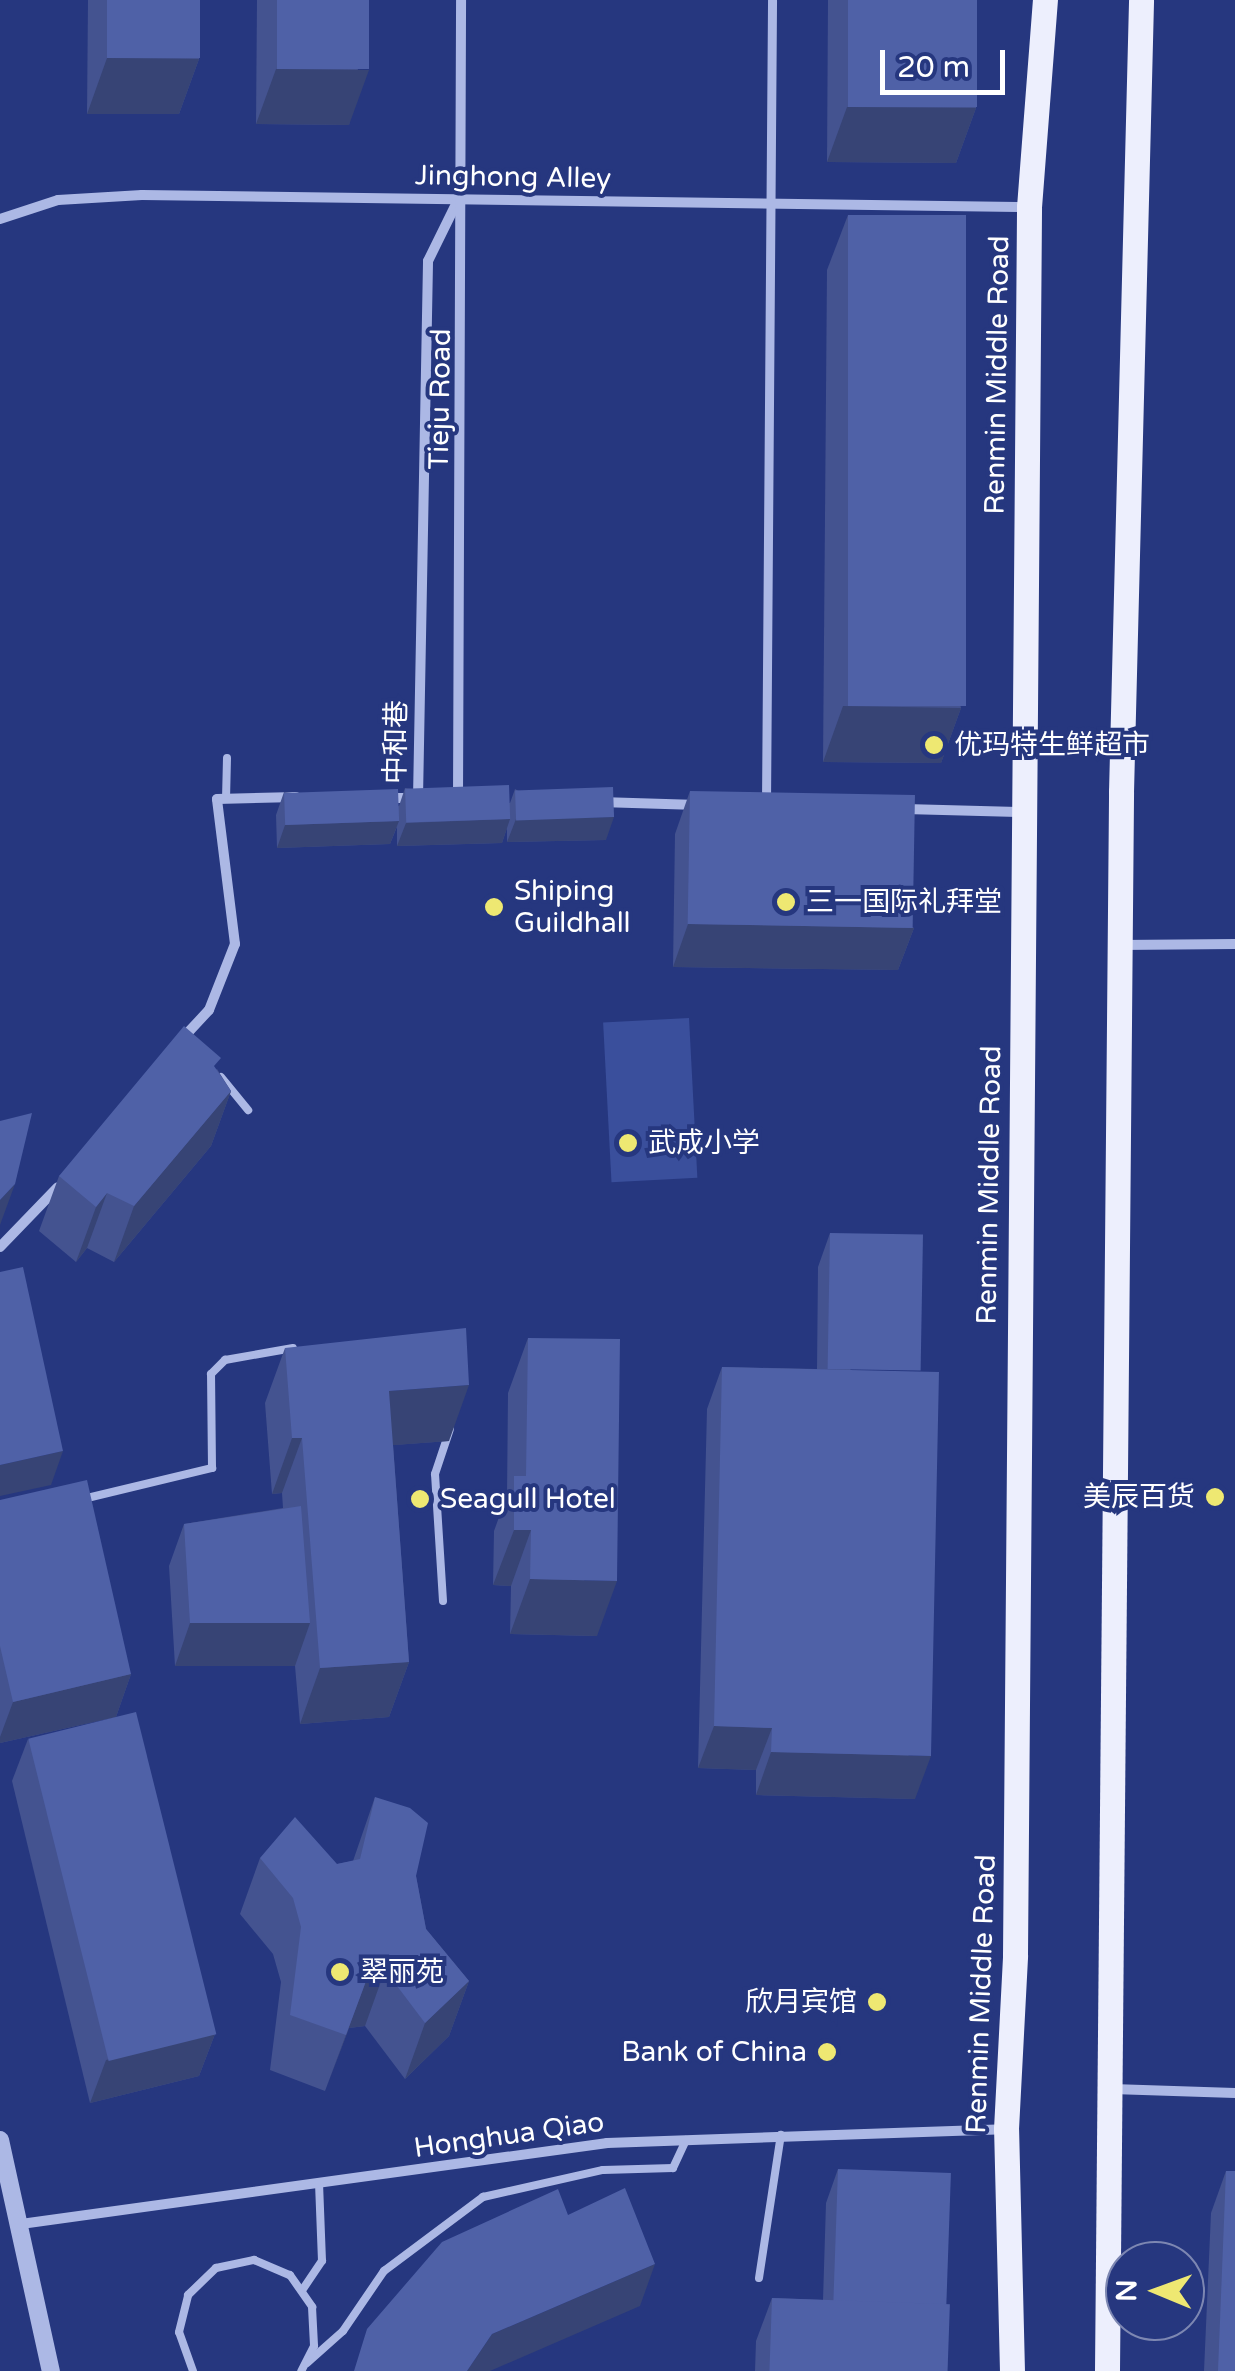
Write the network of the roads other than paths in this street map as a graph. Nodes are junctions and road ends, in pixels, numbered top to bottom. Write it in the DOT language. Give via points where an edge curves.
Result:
graph roads {
  1 [pos="460,0"];
  2 [pos="772,0"];
  3 [pos="1049,0"];
  4 [pos="1132,0"];
  5 [pos="1142,0"];
  6 [pos="1140,38"];
  7 [pos="459,198"];
  8 [pos="770,205"];
  9 [pos="1029,207"];
  10 [pos="0,219"];
  11 [pos="227,758"];
  12 [pos="321,797"];
  13 [pos="379,798"];
  14 [pos="477,798"];
  15 [pos="226,799"];
  16 [pos="573,801"];
  17 [pos="708,805"];
  18 [pos="746,806"];
  19 [pos="766,806"];
  20 [pos="784,807"];
  21 [pos="879,809"];
  22 [pos="1024,812"];
  23 [pos="1235,944"];
  24 [pos="1120,945"];
  25 [pos="186,1035"];
  26 [pos="174,1048"];
  27 [pos="198,1050"];
  28 [pos="211,1065"];
  29 [pos="248,1110"];
  30 [pos="70,1172"];
  31 [pos="0,1247"];
  32 [pos="310,1346"];
  33 [pos="449,1406"];
  34 [pos="72,1501"];
  35 [pos="443,1601"];
  36 [pos="1112,2088"];
  37 [pos="1235,2093"];
  38 [pos="1006,2129"];
  39 [pos="781,2135"];
  40 [pos="0,2140"];
  41 [pos="686,2140"];
  42 [pos="319,2184"];
  43 [pos="21,2224"];
  44 [pos="760,2278"];
  45 [pos="303,2289"];
  46 [pos="304,2367"];
  47 [pos="51,2371"];
  48 [pos="193,2371"];
  49 [pos="1012,2371"];
  50 [pos="1108,2371"];
  1 -- 7 [label="street, Tieju Road"];
  2 -- 8 [label="street"];
  3 -- 9 [label="main road, Renmin Middle Road"];
  4 -- 6 [label="main road"];
  5 -- 6 [label="main road"];
  6 -- 24 [label="main road"];
  7 -- 8 [label="street, Jinghong Alley"];
  7 -- 10 [label="street, Jinghong Alley" via="142,196 58,200"];
  7 -- 13 [label="street, 中和巷" via="428,261 418,798"];
  7 -- 14 [label="street, Tieju Road" via="458,798"];
  8 -- 9 [label="street, Jinghong Alley"];
  8 -- 19 [label="street"];
  9 -- 22 [label="main road, Renmin Middle Road"];
  11 -- 15 [label="lane"];
  12 -- 15 [label="street"];
  15 -- 25 [label="street" via="216,799 216,846 235,944 210,1010"];
  16 -- 17 [label="street"];
  18 -- 19 [label="street"];
  19 -- 20 [label="street"];
  21 -- 22 [label="street"];
  22 -- 38 [label="main road, Renmin Middle Road"];
  23 -- 24 [label="street"];
  24 -- 36 [label="main road"];
  25 -- 26 [label="street"];
  25 -- 27 [label="lane"];
  28 -- 29 [label="lane"];
  30 -- 31 [label="street"];
  32 -- 34 [label="lane" via="225,1360 212,1374 212,1468"];
  33 -- 35 [label="lane" via="451,1443 435,1474"];
  36 -- 37 [label="street"];
  36 -- 50 [label="main road"];
  38 -- 39 [label="street, Honghua Qiao"];
  38 -- 49 [label="main road, Renmin Middle Road"];
  39 -- 41 [label="street, Honghua Qiao"];
  39 -- 44 [label="lane"];
  40 -- 43 [label="street"];
  41 -- 42 [label="street, Honghua Qiao"];
  41 -- 46 [label="lane" via="673,2168 603,2170 483,2197 384,2271 335,2341"];
  42 -- 43 [label="street, Honghua Qiao"];
  42 -- 45 [label="lane" via="322,2261"];
  43 -- 47 [label="street"];
  45 -- 46 [label="lane" via="316,2326"];
  45 -- 48 [label="lane" via="254,2260 200,2279 179,2332"];
}
